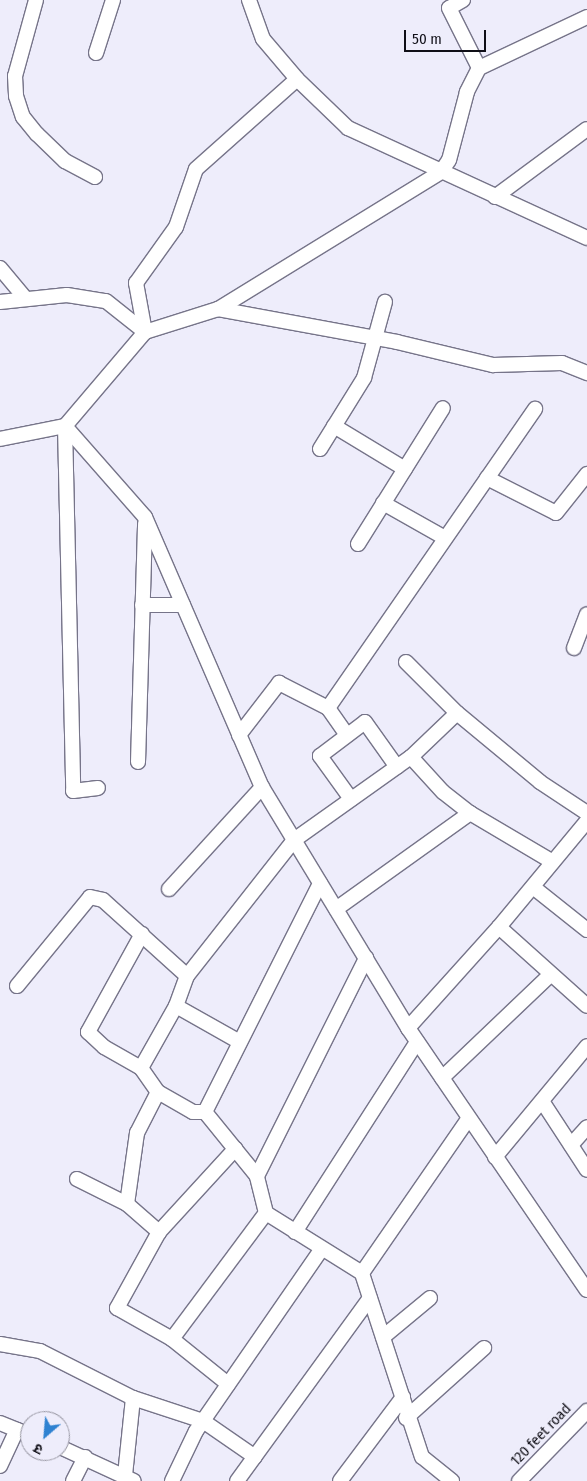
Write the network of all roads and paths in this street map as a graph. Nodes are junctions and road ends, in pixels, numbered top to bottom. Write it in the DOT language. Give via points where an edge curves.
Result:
graph roads {
  1 [pos="36,0"];
  2 [pos="113,0"];
  3 [pos="249,0"];
  4 [pos="464,0"];
  5 [pos="587,17"];
  6 [pos="96,52"];
  7 [pos="479,68"];
  8 [pos="297,80"];
  9 [pos="587,129"];
  10 [pos="441,172"];
  11 [pos="95,177"];
  12 [pos="496,197"];
  13 [pos="587,238"];
  14 [pos="0,268"];
  15 [pos="25,298"];
  16 [pos="0,302"];
  17 [pos="385,302"];
  18 [pos="218,309"];
  19 [pos="144,332"];
  20 [pos="372,338"];
  21 [pos="587,373"];
  22 [pos="443,408"];
  23 [pos="535,409"];
  24 [pos="64,426"];
  25 [pos="334,426"];
  26 [pos="0,439"];
  27 [pos="320,449"];
  28 [pos="405,468"];
  29 [pos="587,474"];
  30 [pos="487,478"];
  31 [pos="383,503"];
  32 [pos="145,517"];
  33 [pos="445,538"];
  34 [pos="358,544"];
  35 [pos="142,605"];
  36 [pos="183,605"];
  37 [pos="587,614"];
  38 [pos="574,648"];
  39 [pos="406,662"];
  40 [pos="328,708"];
  41 [pos="456,713"];
  42 [pos="239,735"];
  43 [pos="347,735"];
  44 [pos="411,757"];
  45 [pos="138,762"];
  46 [pos="397,767"];
  47 [pos="262,787"];
  48 [pos="98,788"];
  49 [pos="351,799"];
  50 [pos="470,813"];
  51 [pos="587,813"];
  52 [pos="587,821"];
  53 [pos="294,840"];
  54 [pos="553,862"];
  55 [pos="320,883"];
  56 [pos="532,887"];
  57 [pos="169,889"];
  58 [pos="336,909"];
  59 [pos="500,927"];
  60 [pos="587,930"];
  61 [pos="142,934"];
  62 [pos="366,958"];
  63 [pos="187,976"];
  64 [pos="549,976"];
  65 [pos="17,986"];
  66 [pos="176,1006"];
  67 [pos="587,1006"];
  68 [pos="408,1028"];
  69 [pos="240,1042"];
  70 [pos="417,1042"];
  71 [pos="587,1046"];
  72 [pos="141,1068"];
  73 [pos="442,1078"];
  74 [pos="158,1092"];
  75 [pos="542,1101"];
  76 [pos="205,1112"];
  77 [pos="469,1118"];
  78 [pos="587,1128"];
  79 [pos="571,1146"];
  80 [pos="235,1149"];
  81 [pos="496,1157"];
  82 [pos="587,1170"];
  83 [pos="257,1176"];
  84 [pos="77,1179"];
  85 [pos="127,1204"];
  86 [pos="266,1213"];
  87 [pos="159,1232"];
  88 [pos="295,1232"];
  89 [pos="321,1250"];
  90 [pos="362,1273"];
  91 [pos="584,1279"];
  92 [pos="370,1298"];
  93 [pos="430,1298"];
  94 [pos="383,1337"];
  95 [pos="172,1339"];
  96 [pos="0,1344"];
  97 [pos="484,1348"];
  98 [pos="228,1384"];
  99 [pos="403,1397"];
  100 [pos="133,1398"];
  101 [pos="406,1418"];
  102 [pos="585,1418"];
  103 [pos="203,1421"];
  104 [pos="0,1423"];
  105 [pos="20,1431"];
  106 [pos="20,1436"];
  107 [pos="70,1451"];
  108 [pos="85,1457"];
  109 [pos="254,1457"];
  110 [pos="0,1466"];
  111 [pos="130,1478"];
  112 [pos="73,1481"];
  113 [pos="172,1481"];
  114 [pos="237,1481"];
  115 [pos="340,1481"];
  116 [pos="452,1481"];
  117 [pos="519,1481"];
  1 -- 11 [label="street" via="15,76 16,96 23,117 37,134 65,161"];
  2 -- 6 [label="street"];
  3 -- 8 [label="street" via="263,39"];
  4 -- 7 [label="street" via="449,8"];
  5 -- 7 [label="street"];
  7 -- 10 [label="street" via="467,92 449,160"];
  8 -- 10 [label="street" via="348,128"];
  8 -- 19 [label="street" via="196,169 176,227 136,283"];
  9 -- 12 [label="street"];
  10 -- 12 [label="street"];
  10 -- 18 [label="street"];
  12 -- 13 [label="street"];
  14 -- 15 [label="street"];
  15 -- 16 [label="street"];
  15 -- 19 [label="street" via="67,295 106,301"];
  17 -- 20 [label="street"];
  18 -- 19 [label="street"];
  18 -- 20 [label="street"];
  19 -- 24 [label="street"];
  20 -- 21 [label="street" via="493,365 562,363"];
  20 -- 25 [label="street" via="364,378"];
  22 -- 28 [label="street"];
  23 -- 30 [label="street"];
  24 -- 26 [label="street"];
  24 -- 32 [label="street"];
  24 -- 48 [label="street" via="73,791"];
  25 -- 27 [label="street"];
  25 -- 28 [label="street"];
  28 -- 31 [label="street"];
  29 -- 30 [label="street" via="556,513"];
  30 -- 33 [label="street"];
  31 -- 33 [label="street"];
  31 -- 34 [label="street"];
  32 -- 35 [label="street"];
  32 -- 36 [label="street"];
  33 -- 40 [label="street"];
  35 -- 36 [label="street"];
  35 -- 45 [label="street"];
  36 -- 42 [label="street"];
  37 -- 38 [label="street"];
  39 -- 41 [label="street"];
  40 -- 42 [label="street" via="279,683"];
  40 -- 43 [label="street"];
  41 -- 44 [label="street"];
  41 -- 51 [label="street" via="540,782"];
  42 -- 47 [label="street"];
  43 -- 46 [label="street" via="365,722"];
  43 -- 49 [label="street" via="320,756"];
  44 -- 46 [label="street"];
  44 -- 50 [label="street" via="443,792"];
  46 -- 49 [label="street"];
  47 -- 53 [label="street"];
  47 -- 57 [label="street"];
  49 -- 53 [label="street"];
  50 -- 54 [label="street"];
  50 -- 58 [label="street"];
  52 -- 54 [label="street"];
  53 -- 55 [label="street"];
  53 -- 63 [label="street"];
  54 -- 56 [label="street"];
  55 -- 58 [label="street"];
  55 -- 69 [label="street"];
  56 -- 59 [label="street"];
  56 -- 60 [label="street"];
  58 -- 62 [label="street"];
  59 -- 64 [label="street"];
  59 -- 68 [label="street"];
  61 -- 63 [label="street"];
  61 -- 65 [label="street" via="103,900 90,897"];
  61 -- 72 [label="street" via="88,1032 104,1047"];
  62 -- 68 [label="street"];
  62 -- 83 [label="street"];
  63 -- 66 [label="street"];
  64 -- 67 [label="street"];
  64 -- 73 [label="street"];
  66 -- 69 [label="street"];
  66 -- 72 [label="street"];
  68 -- 70 [label="street"];
  69 -- 76 [label="street"];
  70 -- 73 [label="street"];
  70 -- 88 [label="street"];
  71 -- 75 [label="street"];
  72 -- 74 [label="street"];
  73 -- 77 [label="street"];
  74 -- 76 [label="street" via="193,1112"];
  74 -- 85 [label="street" via="137,1133"];
  75 -- 79 [label="street"];
  75 -- 81 [label="street"];
  76 -- 80 [label="street"];
  77 -- 81 [label="street"];
  77 -- 90 [label="street"];
  78 -- 79 [label="street"];
  79 -- 82 [label="street"];
  80 -- 83 [label="street"];
  80 -- 87 [label="street"];
  81 -- 91 [label="street"];
  83 -- 86 [label="street"];
  84 -- 85 [label="street"];
  85 -- 87 [label="street"];
  86 -- 88 [label="street"];
  86 -- 95 [label="street"];
  87 -- 95 [label="street" via="117,1308"];
  88 -- 89 [label="street"];
  89 -- 90 [label="street"];
  89 -- 98 [label="street"];
  90 -- 92 [label="street"];
  92 -- 94 [label="street"];
  92 -- 109 [label="street"];
  93 -- 94 [label="street"];
  94 -- 99 [label="street"];
  95 -- 98 [label="street"];
  96 -- 100 [label="street" via="40,1350"];
  97 -- 101 [label="street"];
  98 -- 103 [label="street"];
  99 -- 101 [label="street"];
  99 -- 115 [label="street"];
  100 -- 103 [label="street"];
  100 -- 111 [label="street"];
  101 -- 116 [label="street" via="422,1457"];
  102 -- 117 [label="street, 120 feet road"];
  103 -- 109 [label="street"];
  103 -- 113 [label="street"];
  104 -- 105 [label="street"];
  106 -- 110 [label="street"];
  107 -- 108 [label="street"];
  108 -- 111 [label="street"];
  108 -- 112 [label="street"];
  109 -- 114 [label="street"];
}
